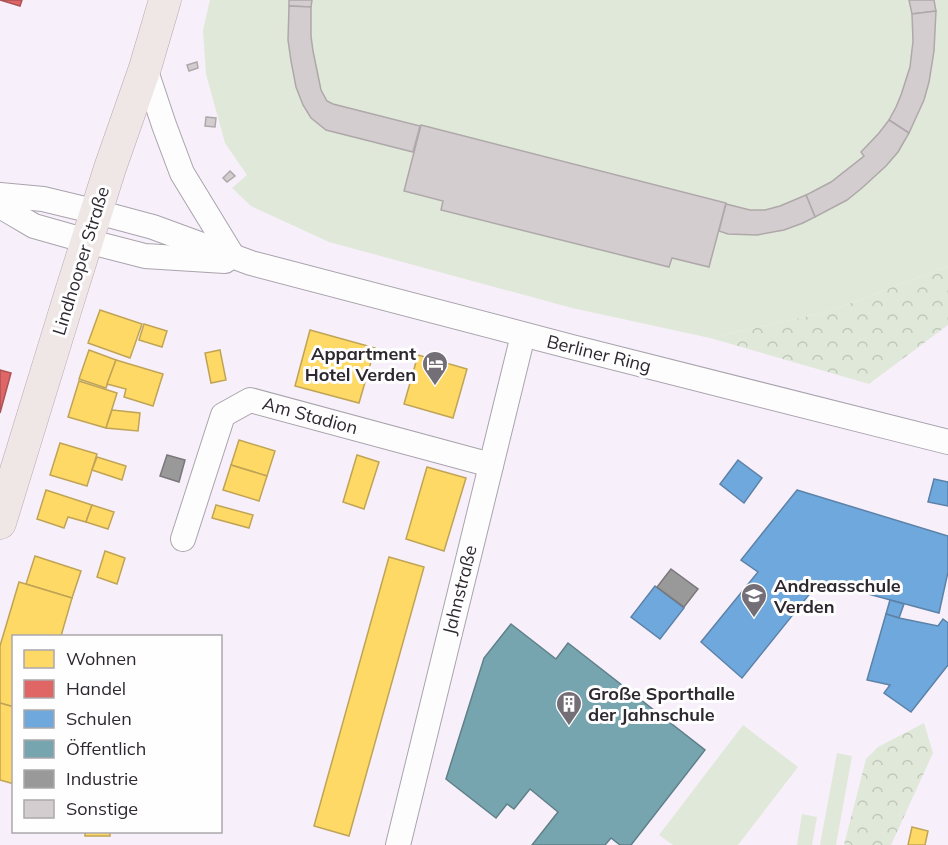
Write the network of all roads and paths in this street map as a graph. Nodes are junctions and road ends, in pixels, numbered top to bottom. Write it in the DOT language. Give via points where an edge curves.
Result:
graph roads {
  1 [pos="165,0"];
  2 [pos="145,68"];
  3 [pos="0,195"];
  4 [pos="0,206"];
  5 [pos="97,212"];
  6 [pos="87,241"];
  7 [pos="242,259"];
  8 [pos="523,334"];
  9 [pos="948,442"];
  10 [pos="491,465"];
  11 [pos="0,523"];
  12 [pos="183,539"];
  13 [pos="398,845"];
  1 -- 2 [label="main road, Lindhooper Straße"];
  2 -- 5 [label="main road, Lindhooper Straße"];
  2 -- 7 [label="street" via="182,173"];
  3 -- 5 [label="street, Berliner Ring" via="44,199"];
  4 -- 6 [label="street, Berliner Ring" via="34,226"];
  5 -- 6 [label="main road, Lindhooper Straße"];
  5 -- 7 [label="street, Berliner Ring"];
  6 -- 7 [label="street, Berliner Ring" via="145,256"];
  6 -- 11 [label="main road, Lindhooper Straße"];
  7 -- 8 [label="street, Berliner Ring"];
  8 -- 9 [label="street, Berliner Ring"];
  8 -- 10 [label="street, Jahnstraße"];
  10 -- 12 [label="street, Am Stadion" via="250,400 223,415"];
  10 -- 13 [label="street, Jahnstraße"];
}
